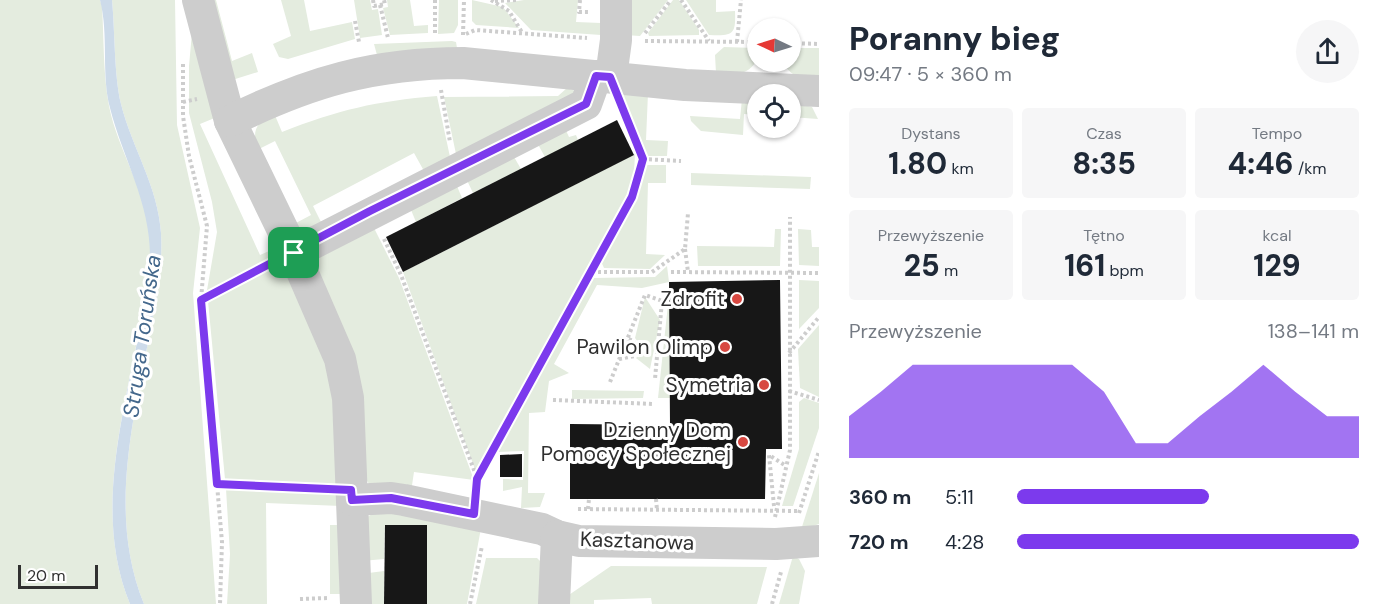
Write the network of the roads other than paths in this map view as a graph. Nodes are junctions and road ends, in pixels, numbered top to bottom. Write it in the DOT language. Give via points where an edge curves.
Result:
graph roads {
  1 [pos="198,0"];
  2 [pos="616,0"];
  3 [pos="603,76"];
  4 [pos="819,91"];
  5 [pos="230,121"];
  6 [pos="294,253"];
  7 [pos="352,495"];
  8 [pos="563,523"];
  9 [pos="795,543"];
  10 [pos="356,604"];
  11 [pos="554,604"];
  1 -- 5 [label="street"];
  2 -- 3 [label="street" via="616,40"];
  3 -- 4 [label="street" via="684,85"];
  3 -- 5 [label="street" via="445,55 357,72 280,96"];
  3 -- 6 [label="street" via="586,104"];
  5 -- 6 [label="street"];
  6 -- 7 [label="street" via="340,359 348,398"];
  7 -- 8 [label="street, Kasztanowa" via="391,498 542,529"];
  7 -- 10 [label="street"];
  8 -- 9 [label="street, Kasztanowa" via="579,541"];
  8 -- 11 [label="street"];
}
